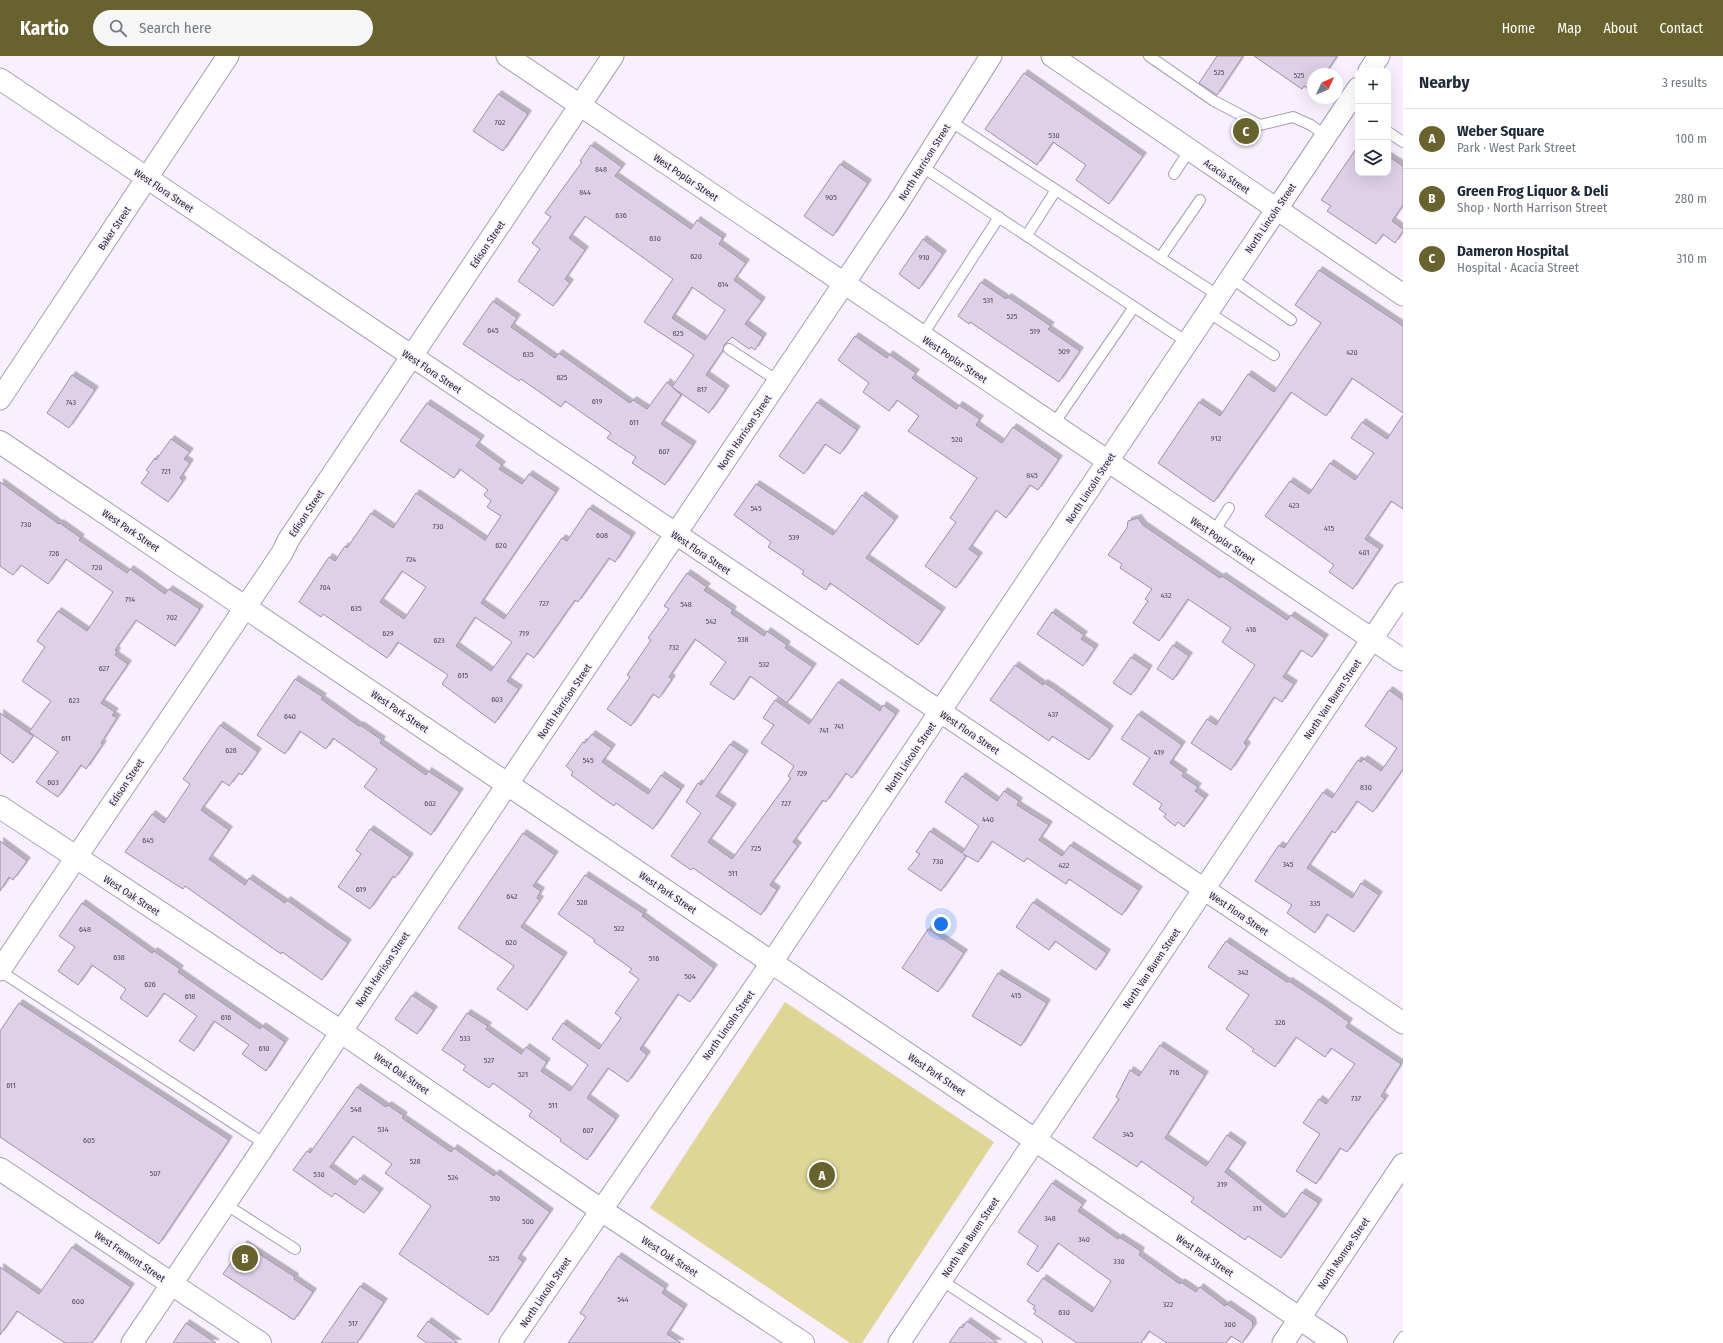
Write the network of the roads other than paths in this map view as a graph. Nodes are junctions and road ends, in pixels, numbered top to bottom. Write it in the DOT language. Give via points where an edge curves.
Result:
graph roads {
  1 [pos="228,56"];
  2 [pos="507,56"];
  3 [pos="613,56"];
  4 [pos="991,56"];
  5 [pos="1052,56"];
  6 [pos="1148,56"];
  7 [pos="1379,56"];
  8 [pos="1371,68"];
  9 [pos="0,79"];
  10 [pos="1354,101"];
  11 [pos="580,105"];
  12 [pos="950,120"];
  13 [pos="1391,134"];
  14 [pos="1326,136"];
  15 [pos="1403,142"];
  16 [pos="1189,151"];
  17 [pos="921,166"];
  18 [pos="1174,174"];
  19 [pos="147,179"];
  20 [pos="1056,190"];
  21 [pos="1200,200"];
  22 [pos="1276,209"];
  23 [pos="999,217"];
  24 [pos="1027,235"];
  25 [pos="1160,258"];
  26 [pos="1231,278"];
  27 [pos="844,283"];
  28 [pos="1403,295"];
  29 [pos="1213,304"];
  30 [pos="1134,307"];
  31 [pos="1291,320"];
  32 [pos="922,336"];
  33 [pos="1187,342"];
  34 [pos="729,349"];
  35 [pos="1274,355"];
  36 [pos="411,356"];
  37 [pos="778,381"];
  38 [pos="0,399"];
  39 [pos="1053,425"];
  40 [pos="0,442"];
  41 [pos="1107,462"];
  42 [pos="1229,508"];
  43 [pos="1213,533"];
  44 [pos="675,534"];
  45 [pos="1403,593"];
  46 [pos="244,606"];
  47 [pos="1372,639"];
  48 [pos="1403,660"];
  49 [pos="940,712"];
  50 [pos="508,784"];
  51 [pos="0,807"];
  52 [pos="75,858"];
  53 [pos="1204,889"];
  54 [pos="772,962"];
  55 [pos="0,971"];
  56 [pos="1403,1023"];
  57 [pos="340,1031"];
  58 [pos="1036,1140"];
  59 [pos="265,1144"];
  60 [pos="1403,1164"];
  61 [pos="0,1169"];
  62 [pos="225,1204"];
  63 [pos="601,1210"];
  64 [pos="295,1249"];
  65 [pos="941,1280"];
  66 [pos="172,1284"];
  67 [pos="1299,1318"];
  68 [pos="1403,1337"];
  69 [pos="132,1343"];
  70 [pos="260,1343"];
  71 [pos="510,1343"];
  72 [pos="803,1343"];
  73 [pos="899,1343"];
  74 [pos="1037,1343"];
  75 [pos="1283,1343"];
  76 [pos="1336,1343"];
  77 [pos="1399,1343"];
  1 -- 19 [label="street, Baker Street"];
  2 -- 11 [label="street, West Poplar Street"];
  3 -- 11 [label="street, Edison Street"];
  4 -- 12 [label="street, North Harrison Street"];
  5 -- 16 [label="street, Acacia Street"];
  6 -- 14 [label="lane" via="1214,101 1260,125 1293,117 1311,125"];
  7 -- 8 [label="street"];
  9 -- 19 [label="street, West Flora Street"];
  10 -- 14 [label="street, North Lincoln Street"];
  11 -- 27 [label="street, West Poplar Street"];
  11 -- 36 [label="street, Edison Street"];
  12 -- 17 [label="street, North Harrison Street"];
  12 -- 20 [label="lane"];
  13 -- 15 [label="lane"];
  14 -- 22 [label="street, North Lincoln Street"];
  16 -- 18 [label="lane"];
  16 -- 22 [label="street, Acacia Street"];
  17 -- 23 [label="lane"];
  17 -- 27 [label="street, North Harrison Street"];
  19 -- 36 [label="street, West Flora Street"];
  19 -- 38 [label="street, Baker Street"];
  20 -- 24 [label="lane"];
  20 -- 25 [label="lane"];
  21 -- 25 [label="lane"];
  22 -- 26 [label="street, North Lincoln Street"];
  22 -- 28 [label="street, Acacia Street"];
  23 -- 24 [label="lane"];
  23 -- 32 [label="lane"];
  24 -- 30 [label="lane"];
  25 -- 29 [label="lane"];
  26 -- 29 [label="street, North Lincoln Street"];
  26 -- 31 [label="lane"];
  27 -- 32 [label="street, West Poplar Street"];
  27 -- 37 [label="street, North Harrison Street"];
  29 -- 33 [label="street, North Lincoln Street"];
  29 -- 35 [label="lane"];
  30 -- 33 [label="lane"];
  30 -- 39 [label="lane"];
  32 -- 39 [label="street, West Poplar Street"];
  33 -- 41 [label="street, North Lincoln Street"];
  34 -- 37 [label="lane"];
  36 -- 44 [label="street, West Flora Street"];
  36 -- 46 [label="street, Edison Street" via="282,553"];
  37 -- 44 [label="street, North Harrison Street"];
  39 -- 41 [label="street, West Poplar Street"];
  40 -- 46 [label="street, West Park Street"];
  41 -- 43 [label="street, West Poplar Street"];
  41 -- 49 [label="street, North Lincoln Street"];
  42 -- 43 [label="lane"];
  43 -- 47 [label="street, West Poplar Street"];
  44 -- 49 [label="street, West Flora Street"];
  44 -- 50 [label="street, North Harrison Street"];
  45 -- 47 [label="street, North Van Buren Street"];
  46 -- 50 [label="street, West Park Street"];
  46 -- 52 [label="street, Edison Street"];
  47 -- 48 [label="street, West Poplar Street"];
  47 -- 53 [label="street, North Van Buren Street"];
  49 -- 53 [label="street, West Flora Street"];
  49 -- 54 [label="street, North Lincoln Street"];
  50 -- 54 [label="street, West Park Street"];
  50 -- 57 [label="street, North Harrison Street"];
  51 -- 52 [label="street, West Oak Street"];
  52 -- 55 [label="street, Edison Street"];
  52 -- 57 [label="street, West Oak Street"];
  53 -- 56 [label="street, West Flora Street"];
  53 -- 58 [label="street, North Van Buren Street"];
  54 -- 58 [label="street, West Park Street"];
  54 -- 63 [label="street, North Lincoln Street"];
  55 -- 59 [label="lane"];
  57 -- 59 [label="street, North Harrison Street"];
  57 -- 63 [label="street, West Oak Street"];
  58 -- 65 [label="street, North Van Buren Street"];
  58 -- 67 [label="street, West Park Street"];
  59 -- 62 [label="street, North Harrison Street"];
  60 -- 67 [label="street, North Monroe Street"];
  61 -- 66 [label="street, West Fremont Street"];
  62 -- 64 [label="lane"];
  62 -- 66 [label="street, North Harrison Street"];
  63 -- 71 [label="street, North Lincoln Street"];
  63 -- 72 [label="street, West Oak Street"];
  65 -- 73 [label="street, North Van Buren Street"];
  65 -- 74 [label="lane"];
  66 -- 69 [label="street, North Harrison Street"];
  66 -- 70 [label="street, West Fremont Street"];
  67 -- 75 [label="street, North Monroe Street"];
  67 -- 76 [label="street, West Park Street"];
  68 -- 77 [label="lane"];
}
